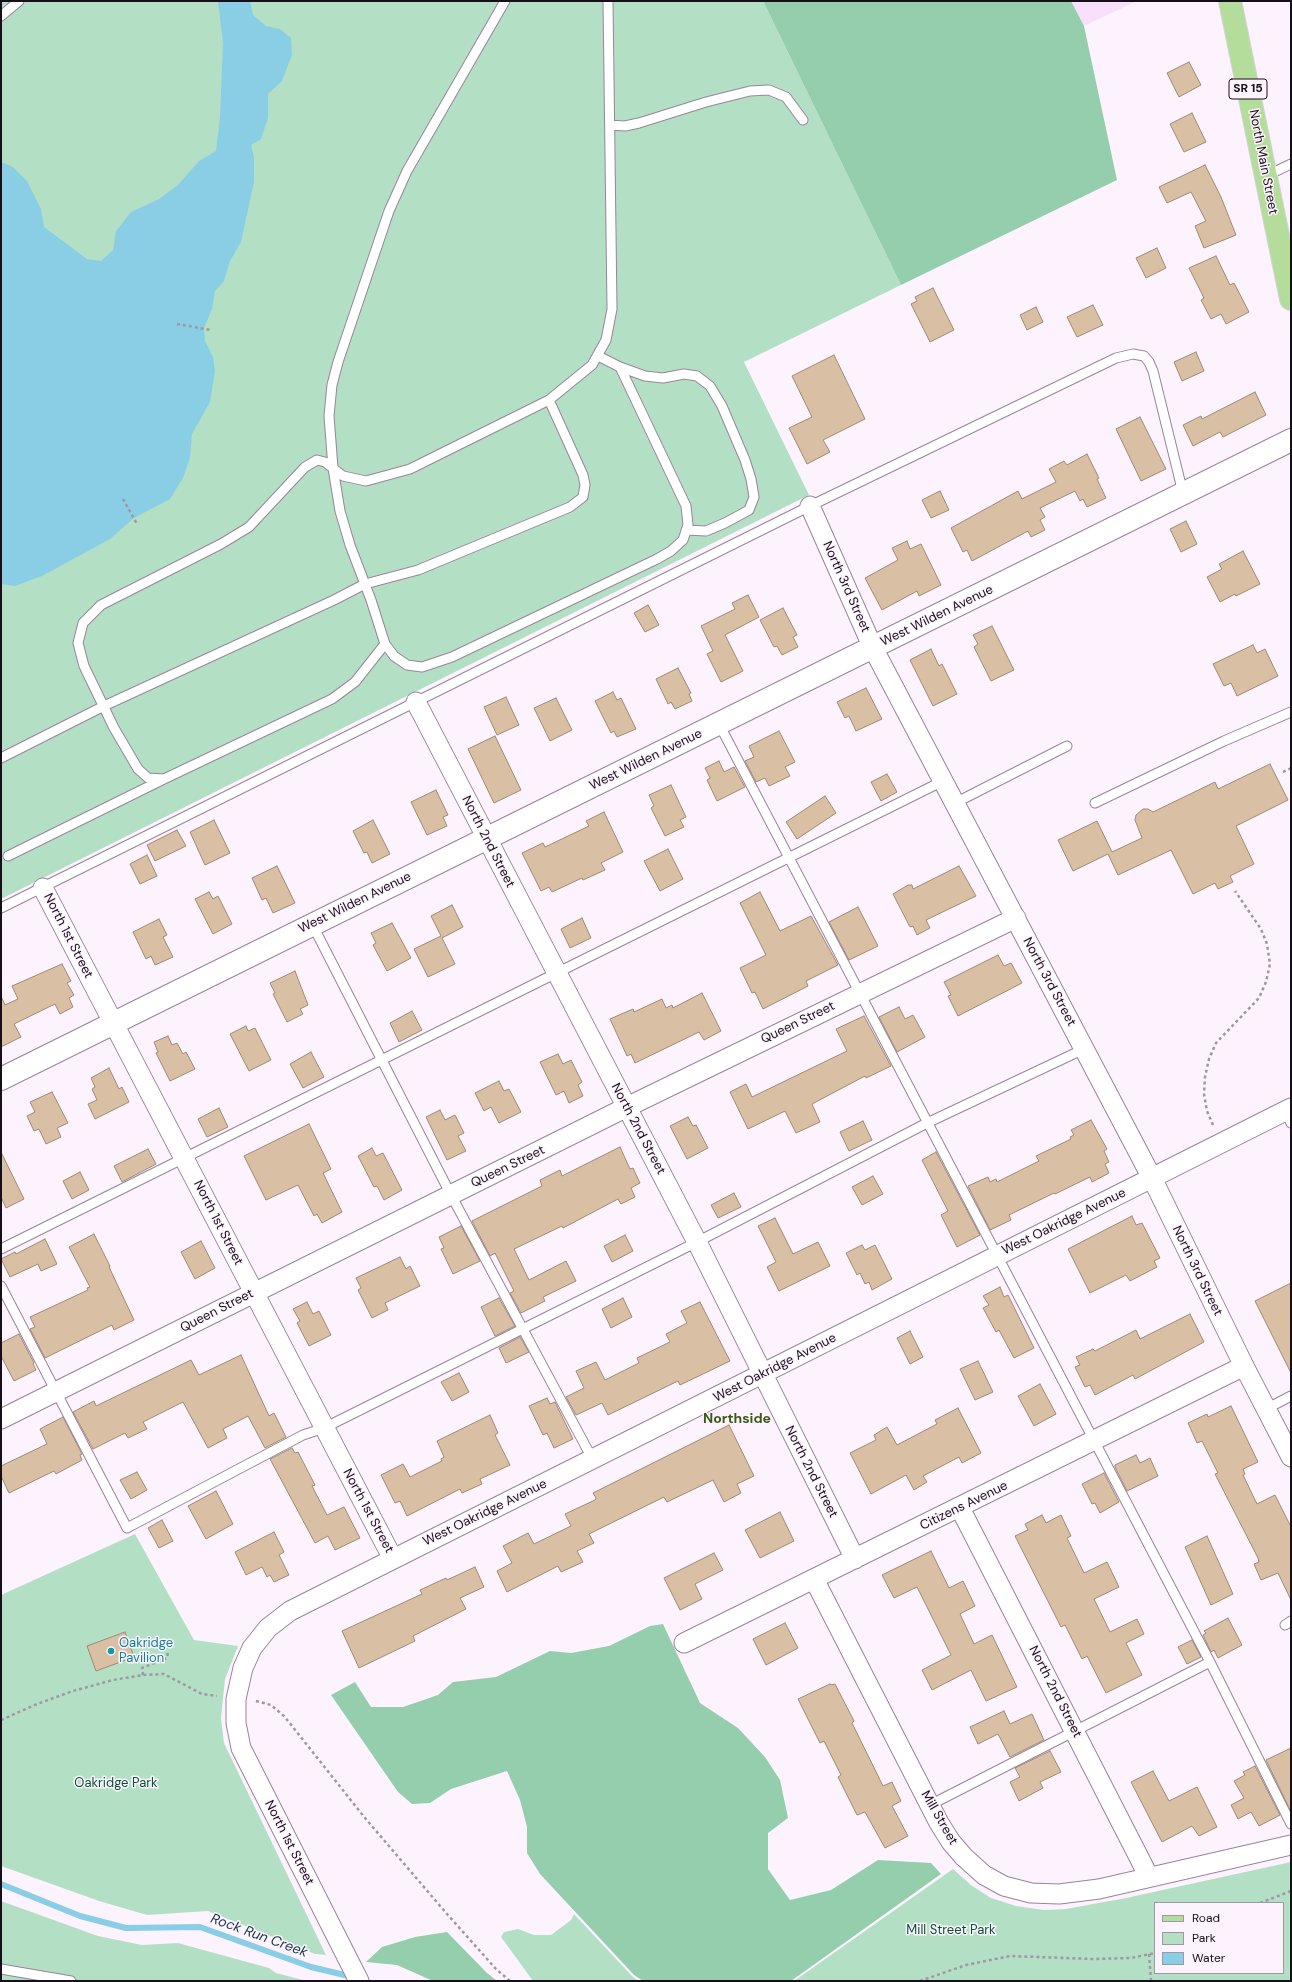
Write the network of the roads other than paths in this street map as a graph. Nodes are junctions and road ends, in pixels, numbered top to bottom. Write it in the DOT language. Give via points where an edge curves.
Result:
graph roads {
  1 [pos="19,1"];
  2 [pos="504,1"];
  3 [pos="608,1"];
  4 [pos="1230,1"];
  5 [pos="1,16"];
  6 [pos="803,120"];
  7 [pos="610,125"];
  8 [pos="1291,164"];
  9 [pos="1266,176"];
  10 [pos="1291,300"];
  11 [pos="598,356"];
  12 [pos="620,367"];
  13 [pos="549,400"];
  14 [pos="1291,440"];
  15 [pos="333,468"];
  16 [pos="1183,495"];
  17 [pos="810,506"];
  18 [pos="686,530"];
  19 [pos="365,584"];
  20 [pos="385,644"];
  21 [pos="873,648"];
  22 [pos="416,702"];
  23 [pos="104,706"];
  24 [pos="1291,712"];
  25 [pos="719,724"];
  26 [pos="1067,746"];
  27 [pos="1,758"];
  28 [pos="164,779"];
  29 [pos="943,781"];
  30 [pos="955,803"];
  31 [pos="1094,803"];
  32 [pos="486,838"];
  33 [pos="8,856"];
  34 [pos="790,858"];
  35 [pos="43,888"];
  36 [pos="1,908"];
  37 [pos="1016,918"];
  38 [pos="312,924"];
  39 [pos="556,973"];
  40 [pos="859,993"];
  41 [pos="113,1022"];
  42 [pos="1084,1049"];
  43 [pos="383,1059"];
  44 [pos="1,1079"];
  45 [pos="626,1107"];
  46 [pos="1289,1114"];
  47 [pos="926,1123"];
  48 [pos="185,1158"];
  49 [pos="1152,1178"];
  50 [pos="451,1195"];
  51 [pos="698,1242"];
  52 [pos="1,1248"];
  53 [pos="997,1255"];
  54 [pos="1,1286"];
  55 [pos="254,1292"];
  56 [pos="524,1328"];
  57 [pos="1244,1366"];
  58 [pos="762,1374"];
  59 [pos="56,1391"];
  60 [pos="1291,1396"];
  61 [pos="1266,1409"];
  62 [pos="1,1418"];
  63 [pos="324,1428"];
  64 [pos="1094,1441"];
  65 [pos="1291,1457"];
  66 [pos="593,1460"];
  67 [pos="960,1508"];
  68 [pos="855,1558"];
  69 [pos="393,1559"];
  70 [pos="814,1578"];
  71 [pos="684,1643"];
  72 [pos="1210,1662"];
  73 [pos="236,1699"];
  74 [pos="1074,1731"];
  75 [pos="930,1804"];
  76 [pos="1291,1824"];
  77 [pos="1291,1846"];
  78 [pos="1149,1877"];
  79 [pos="1,1969"];
  80 [pos="71,1981"];
  81 [pos="359,1981"];
  1 -- 5 [label="lane"];
  2 -- 15 [label="lane" via="407,171 389,211 332,385 329,416"];
  3 -- 7 [label="lane"];
  4 -- 9 [label="main road, North Main Street / SR 15"];
  6 -- 7 [label="lane" via="786,97 770,90 750,91 706,102 639,123 625,126"];
  7 -- 11 [label="lane" via="612,309 606,340"];
  8 -- 9 [label="lane"];
  9 -- 10 [label="main road, North Main Street / SR 15"];
  11 -- 12 [label="lane"];
  11 -- 13 [label="lane" via="592,365"];
  12 -- 18 [label="lane" via="686,506"];
  12 -- 18 [label="lane" via="651,377 663,378 684,374 697,376 710,386 722,406 745,460 754,497 749,510 706,531"];
  13 -- 15 [label="lane" via="410,469 366,481 343,476"];
  13 -- 19 [label="lane" via="583,475 583,497 570,507 418,570"];
  14 -- 16 [label="street, West Wilden Avenue"];
  15 -- 19 [label="lane" via="340,511"];
  15 -- 23 [label="lane" via="326,462 317,460 305,467 250,527 101,605 83,623 78,643 84,666"];
  16 -- 17 [label="lane" via="1153,371 1144,356 1133,354 1116,358"];
  16 -- 21 [label="street, West Wilden Avenue"];
  17 -- 21 [label="street, North 3rd Street"];
  17 -- 22 [label="lane"];
  18 -- 20 [label="lane" via="683,540 657,559 452,657 422,667 407,665 394,656"];
  19 -- 20 [label="lane"];
  19 -- 23 [label="lane"];
  20 -- 28 [label="lane" via="355,682 332,699"];
  21 -- 25 [label="street, West Wilden Avenue"];
  21 -- 29 [label="street, North 3rd Street"];
  22 -- 32 [label="street, North 2nd Street"];
  22 -- 35 [label="lane"];
  23 -- 27 [label="lane"];
  23 -- 28 [label="lane" via="138,769 148,778"];
  24 -- 31 [label="lane"];
  25 -- 32 [label="street, West Wilden Avenue"];
  25 -- 34 [label="lane"];
  26 -- 30 [label="lane"];
  28 -- 33 [label="lane"];
  29 -- 30 [label="street, North 3rd Street"];
  29 -- 34 [label="lane"];
  30 -- 37 [label="street, North 3rd Street"];
  32 -- 38 [label="street, West Wilden Avenue"];
  32 -- 39 [label="street, North 2nd Street"];
  34 -- 39 [label="lane"];
  34 -- 40 [label="lane"];
  35 -- 36 [label="lane"];
  35 -- 41 [label="street, North 1st Street"];
  37 -- 40 [label="street, Queen Street"];
  37 -- 42 [label="street, North 3rd Street"];
  38 -- 41 [label="street, West Wilden Avenue"];
  38 -- 43 [label="lane"];
  39 -- 43 [label="lane"];
  39 -- 45 [label="street, North 2nd Street"];
  40 -- 45 [label="street, Queen Street"];
  40 -- 47 [label="lane"];
  41 -- 44 [label="street, West Wilden Avenue"];
  41 -- 48 [label="street, North 1st Street"];
  42 -- 47 [label="lane"];
  42 -- 49 [label="street, North 3rd Street"];
  43 -- 48 [label="lane"];
  43 -- 50 [label="lane"];
  45 -- 50 [label="street, Queen Street"];
  45 -- 51 [label="street, North 2nd Street"];
  46 -- 49 [label="street, West Oakridge Avenue"];
  47 -- 51 [label="lane"];
  47 -- 53 [label="lane"];
  48 -- 52 [label="lane"];
  48 -- 55 [label="street, North 1st Street"];
  49 -- 53 [label="street, West Oakridge Avenue"];
  49 -- 57 [label="street, North 3rd Street"];
  50 -- 55 [label="street, Queen Street"];
  50 -- 56 [label="lane"];
  51 -- 56 [label="lane"];
  51 -- 58 [label="street, North 2nd Street"];
  53 -- 58 [label="street, West Oakridge Avenue"];
  53 -- 64 [label="lane"];
  54 -- 59 [label="lane"];
  55 -- 59 [label="street, Queen Street"];
  55 -- 63 [label="street, North 1st Street"];
  56 -- 63 [label="lane"];
  56 -- 66 [label="lane"];
  57 -- 61 [label="street, North 3rd Street"];
  57 -- 64 [label="street, Citizens Avenue"];
  58 -- 66 [label="street, West Oakridge Avenue"];
  58 -- 68 [label="street, North 2nd Street"];
  59 -- 62 [label="street, Queen Street"];
  59 -- 63 [label="lane" via="127,1528 303,1435"];
  60 -- 61 [label="lane"];
  61 -- 65 [label="street, North 3rd Street"];
  63 -- 69 [label="street, North 1st Street"];
  64 -- 67 [label="street, Citizens Avenue"];
  64 -- 72 [label="lane"];
  66 -- 69 [label="street, West Oakridge Avenue"];
  67 -- 68 [label="street, Citizens Avenue"];
  67 -- 74 [label="street, North 2nd Street"];
  68 -- 70 [label="street, Citizens Avenue"];
  69 -- 73 [label="street, West Oakridge Avenue" via="290,1611 268,1628 252,1648 243,1668"];
  70 -- 71 [label="street, Citizens Avenue"];
  70 -- 75 [label="street, Mill Street"];
  72 -- 74 [label="lane"];
  72 -- 76 [label="lane"];
  73 -- 81 [label="street, North 1st Street" via="236,1723 241,1748"];
  74 -- 75 [label="lane"];
  74 -- 78 [label="street, North 2nd Street"];
  75 -- 78 [label="street, Mill Street" via="951,1842 964,1857 984,1875 1004,1886 1031,1893 1059,1894 1099,1889"];
  77 -- 78 [label="street, Mill Street"];
  79 -- 80 [label="lane"];
}
